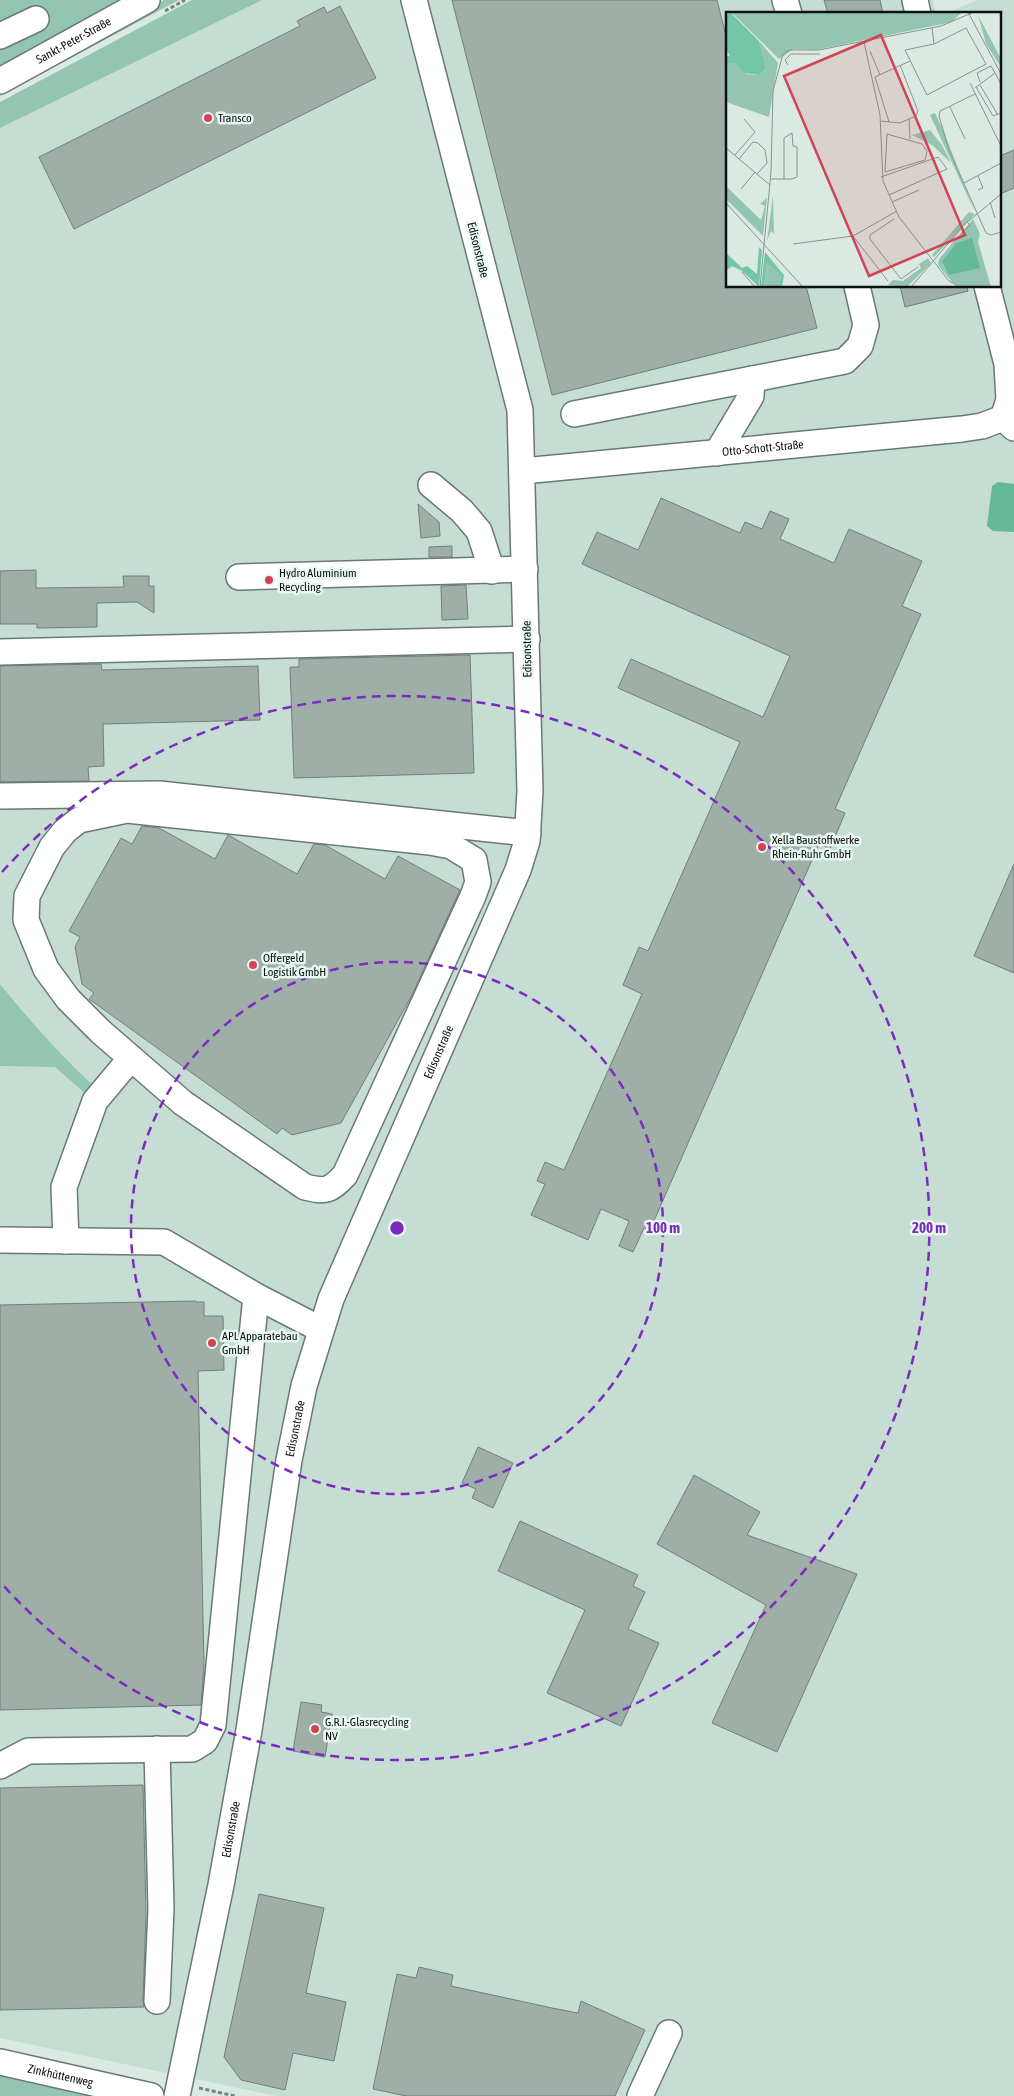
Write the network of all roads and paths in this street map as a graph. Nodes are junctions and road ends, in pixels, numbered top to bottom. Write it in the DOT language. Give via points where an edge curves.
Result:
graph roads {
  1 [pos="147,0"];
  2 [pos="414,0"];
  3 [pos="36,19"];
  4 [pos="0,36"];
  5 [pos="0,81"];
  6 [pos="857,288"];
  7 [pos="987,288"];
  8 [pos="752,379"];
  9 [pos="574,414"];
  10 [pos="1008,423"];
  11 [pos="717,453"];
  12 [pos="523,471"];
  13 [pos="432,485"];
  14 [pos="525,569"];
  15 [pos="492,570"];
  16 [pos="239,577"];
  17 [pos="527,639"];
  18 [pos="0,652"];
  19 [pos="0,796"];
  20 [pos="528,833"];
  21 [pos="131,1058"];
  22 [pos="0,1240"];
  23 [pos="66,1241"];
  24 [pos="256,1296"];
  25 [pos="320,1329"];
  26 [pos="157,1749"];
  27 [pos="0,1766"];
  28 [pos="157,2001"];
  29 [pos="669,2033"];
  30 [pos="0,2062"];
  31 [pos="151,2096"];
  32 [pos="177,2096"];
  33 [pos="640,2096"];
  1 -- 5 [label="street, Sankt-Peter-Straße"];
  2 -- 12 [label="street, Edisonstraße" via="520,410"];
  3 -- 4 [label="street"];
  6 -- 8 [label="street" via="866,325 860,346 845,361"];
  7 -- 10 [label="street, Otto-Schott-Straße" via="1006,364"];
  8 -- 9 [label="street"];
  8 -- 11 [label="street" via="751,396"];
  10 -- 11 [label="street, Otto-Schott-Straße"];
  11 -- 12 [label="street, Otto-Schott-Straße"];
  12 -- 14 [label="street, Edisonstraße"];
  13 -- 15 [label="street" via="479,531"];
  14 -- 15 [label="street"];
  14 -- 17 [label="street, Edisonstraße"];
  15 -- 16 [label="street"];
  17 -- 18 [label="street"];
  17 -- 20 [label="street, Edisonstraße"];
  19 -- 20 [label="street" via="159,794"];
  20 -- 25 [label="street, Edisonstraße" via="518,870"];
  21 -- 21 [label="street" via="183,1102 305,1187 323,1192 334,1187 345,1175 473,896 478,882 474,860 451,846 430,842 127,810 79,820 52,848 27,896 26,920 46,969 68,999"];
  21 -- 23 [label="street" via="95,1101 64,1187"];
  22 -- 23 [label="street"];
  23 -- 24 [label="street" via="164,1242"];
  24 -- 25 [label="street"];
  24 -- 26 [label="street" via="213,1725 206,1741 192,1749"];
  25 -- 32 [label="street, Edisonstraße" via="288,1460 249,1730"];
  26 -- 27 [label="street" via="28,1751"];
  26 -- 28 [label="street" via="161,1909"];
  29 -- 33 [label="street"];
  30 -- 31 [label="street, Zinkhüttenweg"];
}
